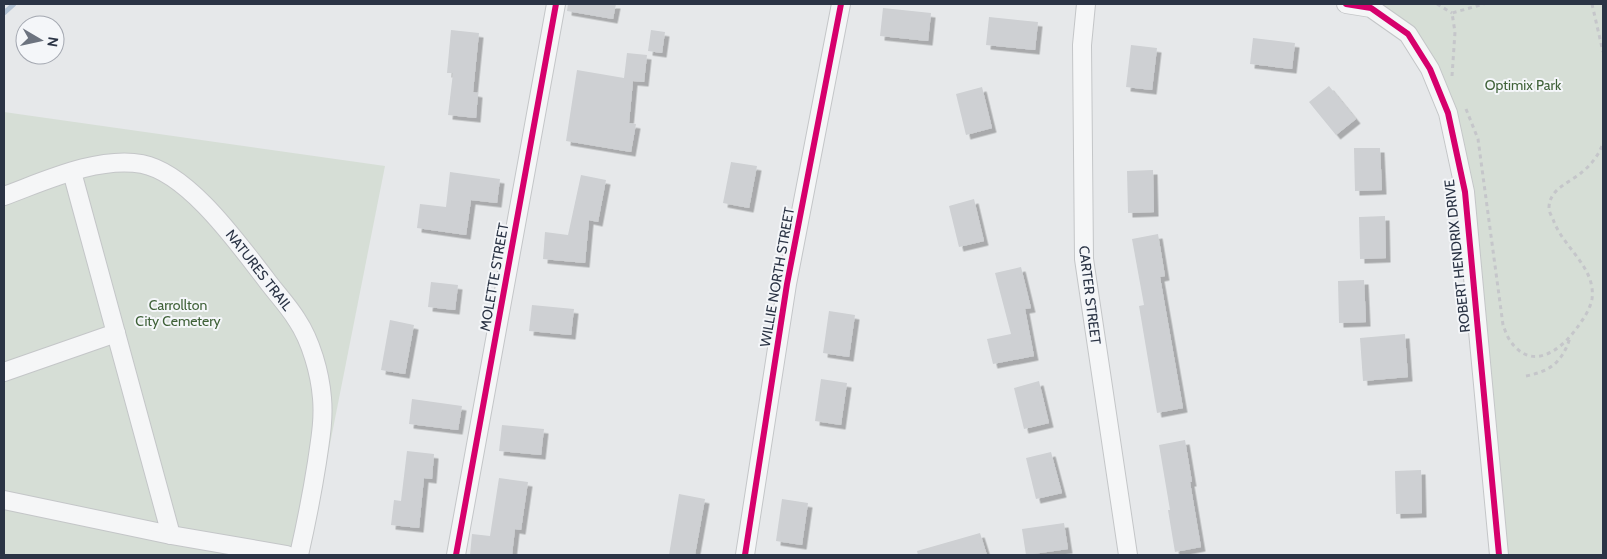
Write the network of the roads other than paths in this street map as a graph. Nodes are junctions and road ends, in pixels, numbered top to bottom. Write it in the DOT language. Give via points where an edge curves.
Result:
graph roads {
  1 [pos="556,4"];
  2 [pos="841,4"];
  3 [pos="1086,4"];
  4 [pos="1346,4"];
  5 [pos="72,172"];
  6 [pos="4,196"];
  7 [pos="116,333"];
  8 [pos="4,372"];
  9 [pos="4,500"];
  10 [pos="171,535"];
  11 [pos="287,555"];
  12 [pos="299,555"];
  13 [pos="456,555"];
  14 [pos="745,555"];
  15 [pos="1128,555"];
  16 [pos="1499,555"];
  1 -- 13 [label="street, MOLETTE STREET"];
  2 -- 14 [label="street, WILLIE NORTH STREET" via="787,284"];
  3 -- 15 [label="street, CARTER STREET" via="1082,45 1084,259"];
  4 -- 16 [label="street, ROBERT HENDRIX DRIVE" via="1371,8 1408,34 1430,70 1448,113 1465,192"];
  5 -- 6 [label="street, NATURES TRAIL"];
  5 -- 7 [label="street"];
  5 -- 12 [label="street, NATURES TRAIL" via="117,162 144,164 170,176 194,194 230,233 298,321 314,358 322,399 322,432"];
  7 -- 8 [label="street"];
  7 -- 10 [label="street"];
  9 -- 10 [label="street"];
  10 -- 11 [label="street"];
}
